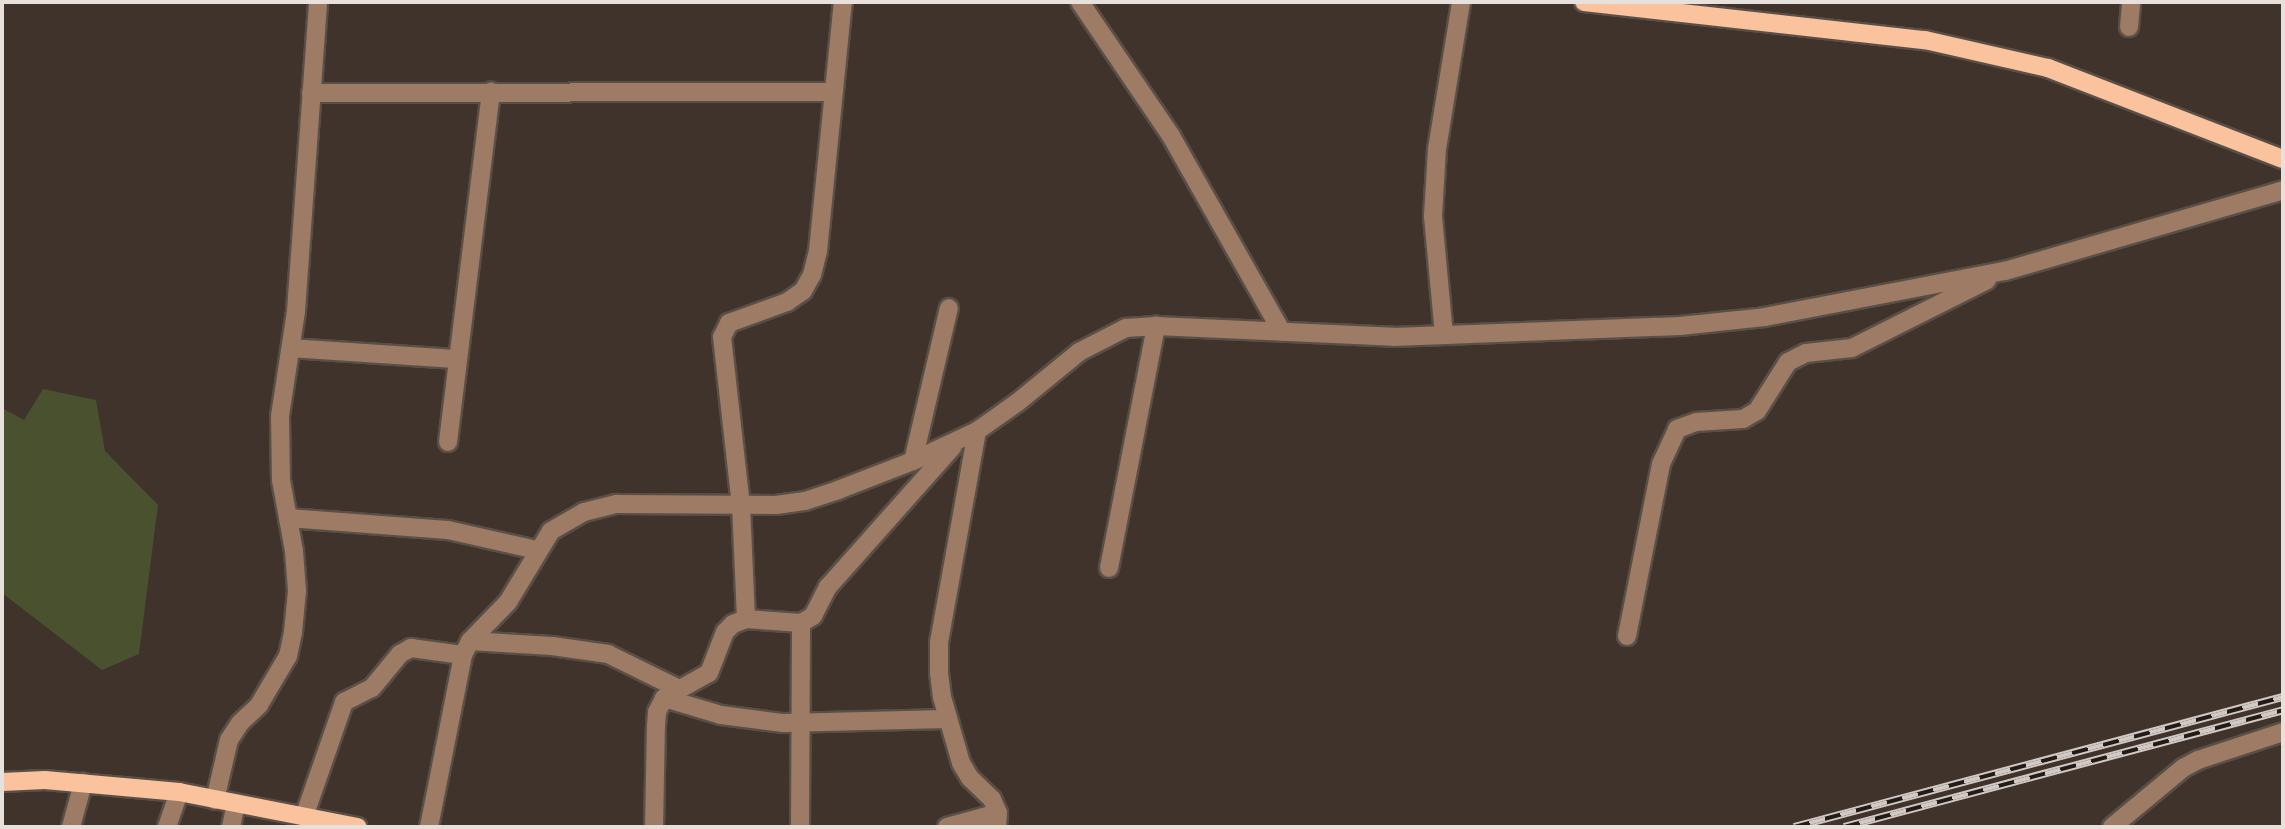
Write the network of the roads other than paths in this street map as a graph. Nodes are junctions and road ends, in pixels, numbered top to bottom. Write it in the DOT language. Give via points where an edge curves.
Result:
graph roads {
  1 [pos="318,2"];
  2 [pos="843,2"];
  3 [pos="1080,2"];
  4 [pos="1461,2"];
  5 [pos="1584,2"];
  6 [pos="2131,2"];
  7 [pos="2129,27"];
  8 [pos="491,92"];
  9 [pos="832,92"];
  10 [pos="311,93"];
  11 [pos="2283,159"];
  12 [pos="2283,190"];
  13 [pos="2006,271"];
  14 [pos="949,308"];
  15 [pos="1156,326"];
  16 [pos="1282,332"];
  17 [pos="1444,335"];
  18 [pos="291,348"];
  19 [pos="458,359"];
  20 [pos="977,431"];
  21 [pos="958,440"];
  22 [pos="448,442"];
  23 [pos="913,461"];
  24 [pos="741,506"];
  25 [pos="288,518"];
  26 [pos="537,550"];
  27 [pos="1109,568"];
  28 [pos="746,618"];
  29 [pos="801,622"];
  30 [pos="1627,636"];
  31 [pos="466,648"];
  32 [pos="671,694"];
  33 [pos="948,719"];
  34 [pos="800,724"];
  35 [pos="2283,732"];
  36 [pos="2,782"];
  37 [pos="83,783"];
  38 [pos="179,792"];
  39 [pos="215,800"];
  40 [pos="236,804"];
  41 [pos="304,817"];
  42 [pos="997,820"];
  43 [pos="71,827"];
  44 [pos="167,827"];
  45 [pos="231,827"];
  46 [pos="358,827"];
  47 [pos="429,827"];
  48 [pos="654,827"];
  49 [pos="800,827"];
  50 [pos="947,827"];
  51 [pos="2112,827"];
  1 -- 10 [label="street"];
  2 -- 9 [label="street"];
  3 -- 16 [label="street" via="1171,136"];
  4 -- 17 [label="street" via="1437,149 1433,216"];
  5 -- 11 [label="main road" via="1925,40 2048,68"];
  6 -- 7 [label="street"];
  8 -- 9 [label="street"];
  8 -- 10 [label="street"];
  8 -- 19 [label="street"];
  9 -- 24 [label="street" via="812,275 803,291 788,302 729,323 722,337"];
  10 -- 18 [label="street"];
  12 -- 13 [label="street"];
  13 -- 17 [label="street" via="1765,317 1680,326"];
  13 -- 30 [label="street" via="1852,348 1806,353 1787,362 1766,400 1743,419 1696,422 1677,429 1661,464"];
  14 -- 23 [label="street"];
  15 -- 16 [label="street"];
  15 -- 20 [label="street" via="1126,328 1101,338"];
  15 -- 27 [label="street"];
  16 -- 17 [label="street"];
  18 -- 19 [label="street"];
  18 -- 25 [label="street" via="280,416 281,480"];
  19 -- 22 [label="street"];
  20 -- 21 [label="street"];
  20 -- 33 [label="street" via="939,643"];
  21 -- 23 [label="street"];
  21 -- 29 [label="street" via="828,587 813,616"];
  23 -- 24 [label="street" via="805,501"];
  24 -- 26 [label="street" via="617,504 566,520"];
  24 -- 28 [label="street"];
  25 -- 26 [label="street" via="448,530"];
  25 -- 39 [label="street" via="297,591 288,656 259,705 229,740"];
  26 -- 31 [label="street" via="508,602"];
  28 -- 29 [label="street"];
  28 -- 32 [label="street" via="724,632 709,673"];
  29 -- 34 [label="street"];
  31 -- 32 [label="street" via="552,646 608,654"];
  31 -- 41 [label="street" via="411,648 400,653 372,688 344,702"];
  31 -- 47 [label="street"];
  32 -- 34 [label="street" via="721,715"];
  32 -- 48 [label="street" via="657,712"];
  33 -- 34 [label="street"];
  33 -- 42 [label="street" via="961,763 992,799"];
  34 -- 49 [label="street"];
  35 -- 51 [label="street" via="2183,768"];
  36 -- 37 [label="main road"];
  37 -- 38 [label="main road"];
  37 -- 43 [label="street"];
  38 -- 39 [label="main road"];
  38 -- 44 [label="street"];
  39 -- 40 [label="main road"];
  40 -- 41 [label="main road"];
  40 -- 45 [label="street"];
  41 -- 46 [label="main road"];
  42 -- 50 [label="street"];
}
